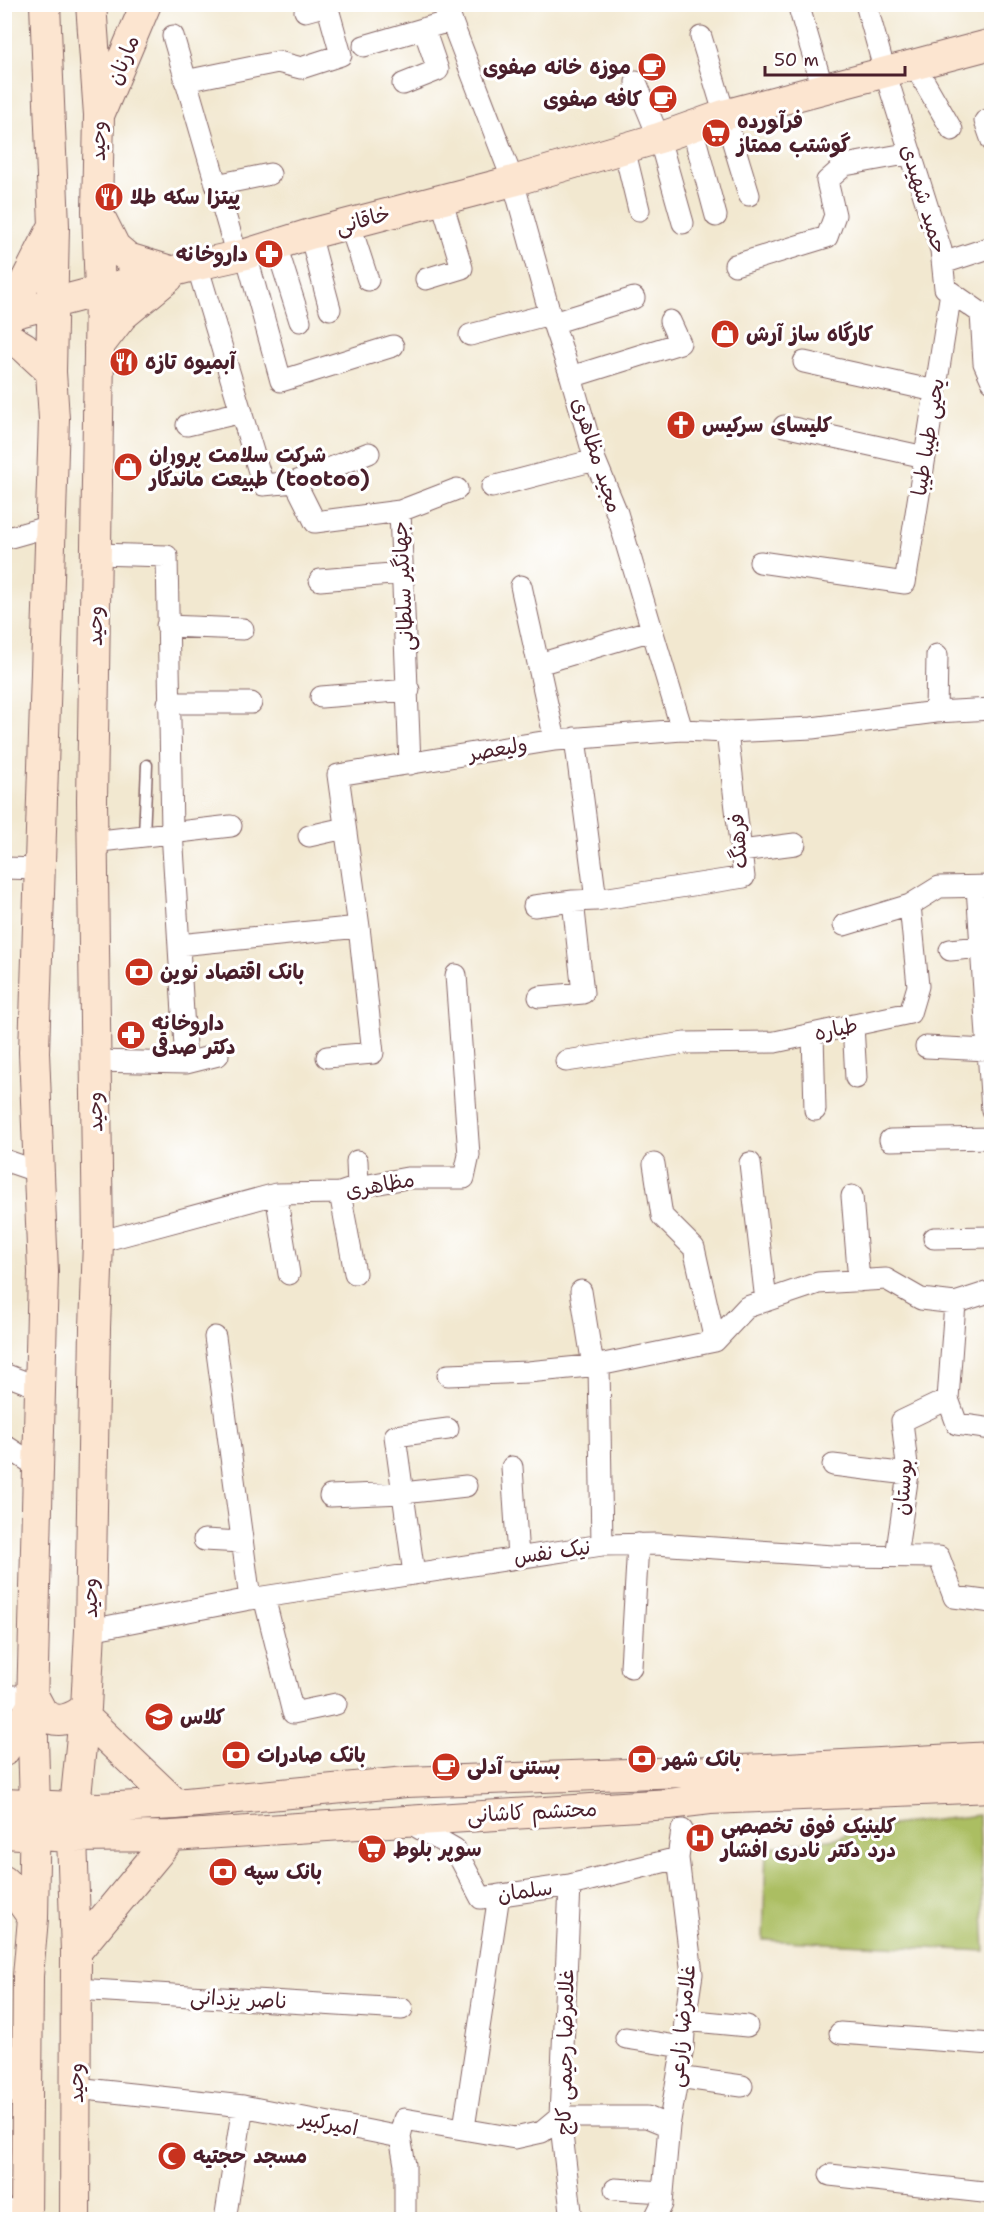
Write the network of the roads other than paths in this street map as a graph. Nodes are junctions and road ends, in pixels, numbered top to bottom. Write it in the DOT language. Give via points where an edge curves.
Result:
graph roads {
  1 [pos="45,4"];
  2 [pos="91,4"];
  3 [pos="146,4"];
  4 [pos="798,4"];
  5 [pos="866,4"];
  6 [pos="305,11"];
  7 [pos="448,13"];
  8 [pos="424,29"];
  9 [pos="173,36"];
  10 [pos="701,37"];
  11 [pos="992,44"];
  12 [pos="364,46"];
  13 [pos="914,64"];
  14 [pos="885,72"];
  15 [pos="185,81"];
  16 [pos="636,82"];
  17 [pos="403,84"];
  18 [pos="823,89"];
  19 [pos="99,115"];
  20 [pos="724,115"];
  21 [pos="992,118"];
  22 [pos="692,127"];
  23 [pos="952,130"];
  24 [pos="659,138"];
  25 [pos="992,141"];
  26 [pos="624,148"];
  27 [pos="910,153"];
  28 [pos="270,174"];
  29 [pos="513,181"];
  30 [pos="216,185"];
  31 [pos="749,195"];
  32 [pos="441,199"];
  33 [pos="639,210"];
  34 [pos="97,212"];
  35 [pos="716,216"];
  36 [pos="54,223"];
  37 [pos="683,223"];
  38 [pos="350,225"];
  39 [pos="310,234"];
  40 [pos="276,245"];
  41 [pos="992,247"];
  42 [pos="242,255"];
  43 [pos="943,263"];
  44 [pos="735,265"];
  45 [pos="186,268"];
  46 [pos="426,279"];
  47 [pos="368,280"];
  48 [pos="100,291"];
  49 [pos="951,291"];
  50 [pos="634,298"];
  51 [pos="53,303"];
  52 [pos="4,308"];
  53 [pos="330,309"];
  54 [pos="4,316"];
  55 [pos="551,319"];
  56 [pos="300,321"];
  57 [pos="670,321"];
  58 [pos="4,335"];
  59 [pos="470,335"];
  60 [pos="987,339"];
  61 [pos="99,346"];
  62 [pos="393,346"];
  63 [pos="804,362"];
  64 [pos="51,372"];
  65 [pos="572,377"];
  66 [pos="992,381"];
  67 [pos="935,391"];
  68 [pos="242,412"];
  69 [pos="54,419"];
  70 [pos="100,420"];
  71 [pos="187,425"];
  72 [pos="784,426"];
  73 [pos="369,453"];
  74 [pos="925,457"];
  75 [pos="595,460"];
  76 [pos="295,482"];
  77 [pos="492,487"];
  78 [pos="457,489"];
  79 [pos="400,511"];
  80 [pos="50,526"];
  81 [pos="4,539"];
  82 [pos="96,554"];
  83 [pos="760,562"];
  84 [pos="403,573"];
  85 [pos="321,580"];
  86 [pos="521,586"];
  87 [pos="167,626"];
  88 [pos="243,629"];
  89 [pos="651,630"];
  90 [pos="937,655"];
  91 [pos="538,664"];
  92 [pos="408,690"];
  93 [pos="321,697"];
  94 [pos="168,703"];
  95 [pos="251,703"];
  96 [pos="992,709"];
  97 [pos="936,712"];
  98 [pos="681,729"];
  99 [pos="727,732"];
  100 [pos="565,739"];
  101 [pos="410,764"];
  102 [pos="147,765"];
  103 [pos="231,826"];
  104 [pos="345,828"];
  105 [pos="172,831"];
  106 [pos="144,836"];
  107 [pos="309,836"];
  108 [pos="92,842"];
  109 [pos="795,844"];
  110 [pos="741,851"];
  111 [pos="4,868"];
  112 [pos="40,869"];
  113 [pos="984,887"];
  114 [pos="596,900"];
  115 [pos="573,901"];
  116 [pos="910,905"];
  117 [pos="534,906"];
  118 [pos="844,925"];
  119 [pos="359,927"];
  120 [pos="179,945"];
  121 [pos="981,947"];
  122 [pos="950,950"];
  123 [pos="456,975"];
  124 [pos="539,997"];
  125 [pos="853,1025"];
  126 [pos="813,1034"];
  127 [pos="926,1047"];
  128 [pos="988,1050"];
  129 [pos="218,1055"];
  130 [pos="327,1057"];
  131 [pos="94,1061"];
  132 [pos="566,1061"];
  133 [pos="186,1063"];
  134 [pos="856,1078"];
  135 [pos="815,1110"];
  136 [pos="992,1110"];
  137 [pos="992,1138"];
  138 [pos="890,1140"];
  139 [pos="4,1160"];
  140 [pos="357,1161"];
  141 [pos="750,1163"];
  142 [pos="654,1164"];
  143 [pos="39,1172"];
  144 [pos="349,1190"];
  145 [pos="276,1194"];
  146 [pos="852,1196"];
  147 [pos="992,1237"];
  148 [pos="934,1238"];
  149 [pos="98,1242"];
  150 [pos="355,1273"];
  151 [pos="290,1274"];
  152 [pos="859,1281"];
  153 [pos="581,1291"];
  154 [pos="992,1291"];
  155 [pos="766,1301"];
  156 [pos="955,1303"];
  157 [pos="215,1337"];
  158 [pos="715,1341"];
  159 [pos="596,1366"];
  160 [pos="4,1374"];
  161 [pos="448,1376"];
  162 [pos="40,1388"];
  163 [pos="948,1399"];
  164 [pos="992,1429"];
  165 [pos="448,1430"];
  166 [pos="4,1445"];
  167 [pos="833,1465"];
  168 [pos="38,1467"];
  169 [pos="512,1467"];
  170 [pos="908,1474"];
  171 [pos="466,1486"];
  172 [pos="403,1493"];
  173 [pos="330,1496"];
  174 [pos="204,1540"];
  175 [pos="242,1542"];
  176 [pos="638,1544"];
  177 [pos="602,1545"];
  178 [pos="518,1557"];
  179 [pos="896,1557"];
  180 [pos="414,1574"];
  181 [pos="257,1598"];
  182 [pos="992,1602"];
  183 [pos="90,1630"];
  184 [pos="631,1667"];
  185 [pos="23,1699"];
  186 [pos="336,1704"];
  187 [pos="85,1712"];
  188 [pos="4,1751"];
  189 [pos="992,1757"];
  190 [pos="468,1781"];
  191 [pos="992,1787"];
  192 [pos="4,1804"];
  193 [pos="176,1804"];
  194 [pos="35,1805"];
  195 [pos="75,1807"];
  196 [pos="465,1816"];
  197 [pos="675,1817"];
  198 [pos="405,1820"];
  199 [pos="19,1834"];
  200 [pos="172,1836"];
  201 [pos="72,1837"];
  202 [pos="678,1858"];
  203 [pos="4,1881"];
  204 [pos="570,1885"];
  205 [pos="499,1895"];
  206 [pos="33,1918"];
  207 [pos="76,1970"];
  208 [pos="28,1976"];
  209 [pos="402,2009"];
  210 [pos="685,2020"];
  211 [pos="747,2026"];
  212 [pos="840,2033"];
  213 [pos="626,2038"];
  214 [pos="992,2044"];
  215 [pos="684,2047"];
  216 [pos="678,2077"];
  217 [pos="742,2086"];
  218 [pos="76,2088"];
  219 [pos="16,2092"];
  220 [pos="243,2106"];
  221 [pos="560,2117"];
  222 [pos="669,2126"];
  223 [pos="464,2128"];
  224 [pos="400,2137"];
  225 [pos="830,2175"];
  226 [pos="615,2189"];
  227 [pos="663,2192"];
  228 [pos="992,2193"];
  229 [pos="19,2214"];
  230 [pos="654,2219"];
  231 [pos="75,2220"];
  232 [pos="225,2220"];
  233 [pos="405,2220"];
  234 [pos="572,2220"];
  235 [pos="671,2220"];
  1 -- 36 [label="main road"];
  2 -- 19 [label="main road, وحید"];
  3 -- 19 [label="main road, مارنان"];
  4 -- 18 [label="street"];
  5 -- 14 [label="street, حمید شهیدی"];
  6 -- 15 [label="street" via="327,5 341,56 301,68 278,62"];
  7 -- 8 [label="street"];
  7 -- 29 [label="street, مجید مظاهری"];
  8 -- 12 [label="street"];
  8 -- 17 [label="street" via="438,70"];
  9 -- 15 [label="street"];
  10 -- 20 [label="street"];
  11 -- 13 [label="main road, خاقانی"];
  13 -- 14 [label="main road, خاقانی"];
  13 -- 23 [label="street"];
  14 -- 18 [label="main road, خاقانی"];
  14 -- 27 [label="street, حمید شهیدی"];
  15 -- 30 [label="street"];
  16 -- 24 [label="street"];
  18 -- 20 [label="main road, خاقانی"];
  19 -- 34 [label="main road, وحید"];
  20 -- 22 [label="main road, خاقانی"];
  20 -- 31 [label="street"];
  21 -- 25 [label="street" via="985,121"];
  22 -- 24 [label="main road, خاقانی"];
  22 -- 35 [label="street"];
  24 -- 26 [label="main road, خاقانی"];
  24 -- 37 [label="street"];
  26 -- 29 [label="main road, خاقانی"];
  26 -- 33 [label="street"];
  27 -- 43 [label="street, حمید شهیدی"];
  27 -- 44 [label="street" via="845,165 827,182 835,215 827,237"];
  28 -- 30 [label="street"];
  29 -- 32 [label="main road, خاقانی"];
  29 -- 55 [label="street, مجید مظاهری"];
  30 -- 42 [label="street"];
  32 -- 38 [label="main road, خاقانی"];
  32 -- 46 [label="street" via="462,268"];
  34 -- 36 [label="main road" via="77,224"];
  34 -- 45 [label="main road" via="115,248 128,258"];
  34 -- 48 [label="main road, وحید"];
  36 -- 51 [label="main road"];
  36 -- 52 [label="main road" via="23,286"];
  38 -- 39 [label="main road, خاقانی"];
  38 -- 47 [label="street"];
  39 -- 40 [label="main road, خاقانی"];
  39 -- 53 [label="street"];
  40 -- 42 [label="main road, خاقانی"];
  40 -- 56 [label="street"];
  41 -- 43 [label="street"];
  42 -- 45 [label="main road, خاقانی"];
  42 -- 62 [label="street" via="281,381"];
  43 -- 49 [label="street, حمید شهیدی" via="945,288"];
  45 -- 48 [label="main road, خاقانی"];
  45 -- 61 [label="main road" via="122,316"];
  45 -- 68 [label="street"];
  48 -- 51 [label="main road, خاقانی"];
  48 -- 61 [label="main road, وحید"];
  49 -- 60 [label="street" via="981,313"];
  49 -- 67 [label="street, یحیی طیبا طیبا"];
  50 -- 55 [label="street"];
  51 -- 54 [label="main road, خاقانی"];
  51 -- 64 [label="main road"];
  55 -- 59 [label="street"];
  55 -- 65 [label="street, مجید مظاهری"];
  57 -- 65 [label="street" via="680,343"];
  58 -- 64 [label="main road"];
  60 -- 66 [label="street" via="984,363"];
  61 -- 70 [label="main road, وحید"];
  63 -- 67 [label="street"];
  64 -- 69 [label="main road"];
  65 -- 75 [label="street, مجید مظاهری"];
  67 -- 74 [label="street, یحیی طیبا طیبا"];
  68 -- 71 [label="street"];
  68 -- 76 [label="street" via="263,485"];
  69 -- 70 [label="main road" via="85,414"];
  69 -- 80 [label="main road"];
  70 -- 82 [label="main road, وحید"];
  72 -- 74 [label="street"];
  73 -- 76 [label="street"];
  74 -- 83 [label="street, یحیی طیبا طیبا" via="906,583"];
  75 -- 77 [label="street"];
  75 -- 89 [label="street, مجید مظاهری" via="616,513"];
  76 -- 79 [label="street, جهانگیر سلطانی" via="315,522"];
  78 -- 79 [label="street"];
  79 -- 84 [label="street, جهانگیر سلطانی"];
  80 -- 81 [label="street"];
  80 -- 112 [label="main road"];
  82 -- 87 [label="street" via="167,556"];
  82 -- 108 [label="main road, وحید"];
  84 -- 85 [label="street"];
  84 -- 92 [label="street, جهانگیر سلطانی"];
  86 -- 91 [label="street"];
  87 -- 88 [label="street"];
  87 -- 94 [label="street"];
  89 -- 91 [label="street"];
  89 -- 98 [label="street, مجید مظاهری"];
  90 -- 97 [label="street"];
  91 -- 100 [label="street"];
  92 -- 93 [label="street"];
  92 -- 101 [label="street, جهانگیر سلطانی"];
  94 -- 95 [label="street"];
  94 -- 105 [label="street"];
  96 -- 97 [label="street, ولیعصر"];
  97 -- 99 [label="street, ولیعصر" via="812,728"];
  98 -- 99 [label="street, ولیعصر"];
  98 -- 100 [label="street, ولیعصر"];
  99 -- 110 [label="street, فرهنگ"];
  100 -- 101 [label="street, ولیعصر"];
  100 -- 114 [label="street"];
  101 -- 104 [label="street, ولیعصر" via="338,775"];
  102 -- 106 [label="lane"];
  103 -- 105 [label="street"];
  104 -- 107 [label="street"];
  104 -- 119 [label="street, ولیعصر"];
  105 -- 106 [label="street"];
  105 -- 120 [label="street"];
  106 -- 108 [label="street"];
  108 -- 131 [label="main road, وحید"];
  109 -- 110 [label="street"];
  110 -- 114 [label="street, فرهنگ" via="744,877"];
  111 -- 112 [label="street"];
  112 -- 143 [label="main road" via="34,1052"];
  113 -- 116 [label="street" via="939,887"];
  113 -- 121 [label="street"];
  114 -- 115 [label="street"];
  115 -- 117 [label="street"];
  115 -- 124 [label="street" via="583,993"];
  116 -- 118 [label="street"];
  116 -- 125 [label="street, طیاره" via="918,986 910,1013"];
  119 -- 120 [label="street"];
  119 -- 130 [label="street, ولیعصر" via="374,1053"];
  120 -- 133 [label="street"];
  121 -- 122 [label="street"];
  121 -- 128 [label="street"];
  123 -- 144 [label="street, مظاهری" via="469,1155 464,1178 407,1178"];
  125 -- 126 [label="street, طیاره"];
  125 -- 134 [label="street"];
  126 -- 132 [label="street, طیاره" via="776,1042 685,1043"];
  126 -- 135 [label="street"];
  127 -- 128 [label="street"];
  128 -- 136 [label="street"];
  129 -- 133 [label="street"];
  131 -- 133 [label="street"];
  131 -- 149 [label="main road, وحید"];
  137 -- 138 [label="street"];
  139 -- 143 [label="street"];
  140 -- 144 [label="street"];
  141 -- 155 [label="street"];
  142 -- 158 [label="street" via="662,1216 694,1248"];
  143 -- 162 [label="main road" via="43,1272"];
  144 -- 145 [label="street, مظاهری"];
  144 -- 150 [label="street"];
  145 -- 149 [label="street, مظاهری"];
  145 -- 151 [label="street"];
  146 -- 152 [label="street"];
  147 -- 148 [label="street"];
  149 -- 183 [label="main road, وحید"];
  152 -- 155 [label="street" via="818,1283"];
  152 -- 156 [label="street" via="886,1279 921,1299"];
  153 -- 159 [label="street"];
  154 -- 156 [label="street"];
  155 -- 158 [label="street" via="747,1307"];
  156 -- 163 [label="street"];
  157 -- 175 [label="street"];
  158 -- 159 [label="street"];
  159 -- 161 [label="street"];
  159 -- 177 [label="street"];
  160 -- 162 [label="street"];
  162 -- 168 [label="main road"];
  163 -- 164 [label="street" via="957,1424"];
  163 -- 170 [label="street, بوستان" via="902,1420"];
  165 -- 172 [label="street" via="395,1436"];
  166 -- 168 [label="street"];
  167 -- 170 [label="street"];
  168 -- 185 [label="main road"];
  169 -- 178 [label="street"];
  170 -- 179 [label="street, بوستان"];
  171 -- 172 [label="street"];
  172 -- 173 [label="street"];
  172 -- 180 [label="street"];
  174 -- 175 [label="street"];
  175 -- 181 [label="street"];
  176 -- 177 [label="street, نیک نفس"];
  176 -- 179 [label="street, نیک نفس"];
  176 -- 184 [label="street"];
  177 -- 178 [label="street, نیک نفس"];
  178 -- 180 [label="street, نیک نفس"];
  179 -- 182 [label="street, نیک نفس" via="939,1557 954,1598"];
  180 -- 181 [label="street, نیک نفس"];
  181 -- 183 [label="street, نیک نفس"];
  181 -- 186 [label="street" via="293,1713"];
  183 -- 187 [label="main road, وحید"];
  185 -- 187 [label="main road" via="58,1720"];
  185 -- 188 [label="main road"];
  185 -- 194 [label="main road"];
  187 -- 193 [label="main road"];
  187 -- 195 [label="main road, وحید"];
  189 -- 190 [label="main road, محتشم کاشانی"];
  190 -- 193 [label="main road, محتشم کاشانی" via="406,1782"];
  190 -- 196 [label="main road" via="455,1787 451,1801 453,1808"];
  191 -- 197 [label="main road, محتشم کاشانی" via="710,1799"];
  192 -- 194 [label="main road, محتشم کاشانی"];
  193 -- 195 [label="main road, محتشم کاشانی"];
  194 -- 195 [label="main road, محتشم کاشانی"];
  194 -- 199 [label="main road"];
  195 -- 201 [label="main road, وحید"];
  196 -- 197 [label="main road, محتشم کاشانی"];
  196 -- 198 [label="main road, محتشم کاشانی"];
  197 -- 202 [label="street, غلامرضا زارعی"];
  198 -- 200 [label="main road, محتشم کاشانی"];
  198 -- 205 [label="street, سلمان" via="455,1849 481,1898"];
  199 -- 201 [label="main road, محتشم کاشانی"];
  199 -- 206 [label="main road"];
  200 -- 201 [label="main road, محتشم کاشانی"];
  200 -- 207 [label="main road"];
  201 -- 207 [label="main road, وحید"];
  202 -- 204 [label="street, سلمان"];
  202 -- 210 [label="street, غلامرضا زارعی" via="692,1974"];
  203 -- 206 [label="main road"];
  204 -- 205 [label="street, سلمان"];
  204 -- 221 [label="street, غلامرضا رحیمی کاج"];
  205 -- 223 [label="street"];
  206 -- 208 [label="main road"];
  207 -- 208 [label="main road" via="51,1968"];
  207 -- 209 [label="street, ناصر یزدانی"];
  207 -- 218 [label="main road, وحید"];
  208 -- 219 [label="main road"];
  210 -- 211 [label="street"];
  210 -- 215 [label="street, غلامرضا زارعی"];
  212 -- 214 [label="street"];
  213 -- 215 [label="street"];
  215 -- 216 [label="street, غلامرضا زارعی"];
  216 -- 217 [label="street"];
  216 -- 222 [label="street, غلامرضا زارعی"];
  218 -- 220 [label="street, امیرکبیر"];
  218 -- 231 [label="main road, وحید"];
  219 -- 229 [label="main road"];
  220 -- 224 [label="street, امیرکبیر"];
  220 -- 232 [label="street"];
  221 -- 222 [label="street" via="647,2117"];
  221 -- 223 [label="street" via="542,2132 515,2138"];
  221 -- 234 [label="street, غلامرضا رحیمی کاج"];
  222 -- 227 [label="street, غلامرضا زارعی"];
  223 -- 224 [label="street" via="404,2119"];
  224 -- 233 [label="street" via="405,2165"];
  225 -- 228 [label="street"];
  226 -- 227 [label="street"];
  227 -- 230 [label="street, غلامرضا زارعی"];
  230 -- 235 [label="street"];
}
